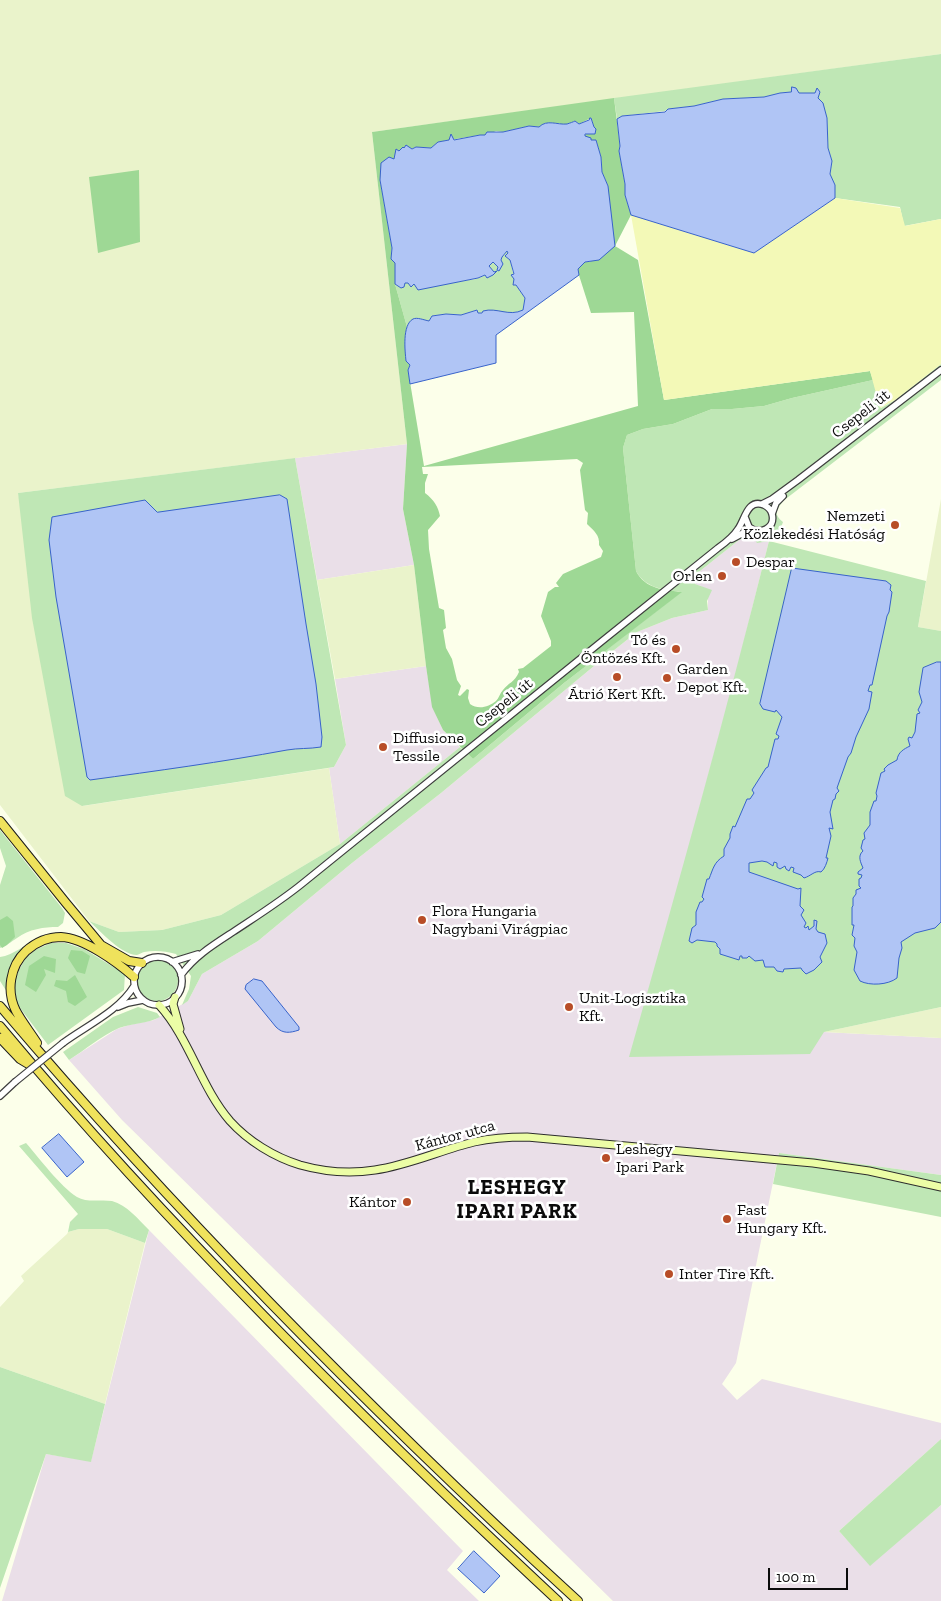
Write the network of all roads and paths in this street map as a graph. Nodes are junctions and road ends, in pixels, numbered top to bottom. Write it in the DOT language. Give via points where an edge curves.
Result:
graph roads {
  1 [pos="941,370"];
  2 [pos="798,480"];
  3 [pos="762,504"];
  4 [pos="772,514"];
  5 [pos="745,517"];
  6 [pos="753,530"];
  7 [pos="726,542"];
  8 [pos="0,821"];
  9 [pos="200,954"];
  10 [pos="142,962"];
  11 [pos="172,962"];
  12 [pos="181,975"];
  13 [pos="134,977"];
  14 [pos="134,986"];
  15 [pos="175,998"];
  16 [pos="144,1000"];
  17 [pos="159,1004"];
  18 [pos="0,1006"];
  19 [pos="111,1010"];
  20 [pos="0,1026"];
  21 [pos="0,1038"];
  22 [pos="183,1039"];
  23 [pos="38,1071"];
  24 [pos="58,1074"];
  25 [pos="0,1096"];
  26 [pos="941,1187"];
  27 [pos="556,1599"];
  28 [pos="578,1601"];
  1 -- 2 [label="street, Csepeli út"];
  2 -- 3 [label="street, Csepeli út"];
  2 -- 4 [label="street, Csepeli út" via="776,503"];
  3 -- 4 [label="street"];
  3 -- 5 [label="street" via="749,507"];
  4 -- 6 [label="street" via="768,527 761,531"];
  5 -- 6 [label="street"];
  5 -- 7 [label="street, Csepeli út"];
  6 -- 7 [label="street, Csepeli út"];
  7 -- 9 [label="street, Csepeli út" via="295,890"];
  8 -- 10 [label="highway" via="101,945 129,961"];
  9 -- 11 [label="street"];
  9 -- 12 [label="street"];
  10 -- 11 [label="street" via="160,957"];
  10 -- 13 [label="street"];
  11 -- 12 [label="street"];
  12 -- 15 [label="street" via="181,987"];
  13 -- 14 [label="street"];
  13 -- 24 [label="highway" via="88,947 62,937 42,940 21,956 12,972 15,1010"];
  14 -- 16 [label="street"];
  14 -- 19 [label="street"];
  15 -- 17 [label="street"];
  15 -- 22 [label="main road" via="175,1013"];
  16 -- 17 [label="street"];
  16 -- 19 [label="street"];
  17 -- 22 [label="main road"];
  18 -- 24 [label="highway"];
  19 -- 25 [label="street, bridge" via="63,1043"];
  20 -- 23 [label="highway"];
  21 -- 23 [label="highway" via="20,1059"];
  22 -- 26 [label="main road, Kántor utca" via="206,1086 232,1123 270,1152 313,1168 341,1172 375,1170 472,1143 527,1137 813,1163"];
  23 -- 27 [label="highway" via="245,1296 426,1476"];
  24 -- 28 [label="highway" via="287,1320"];
}
